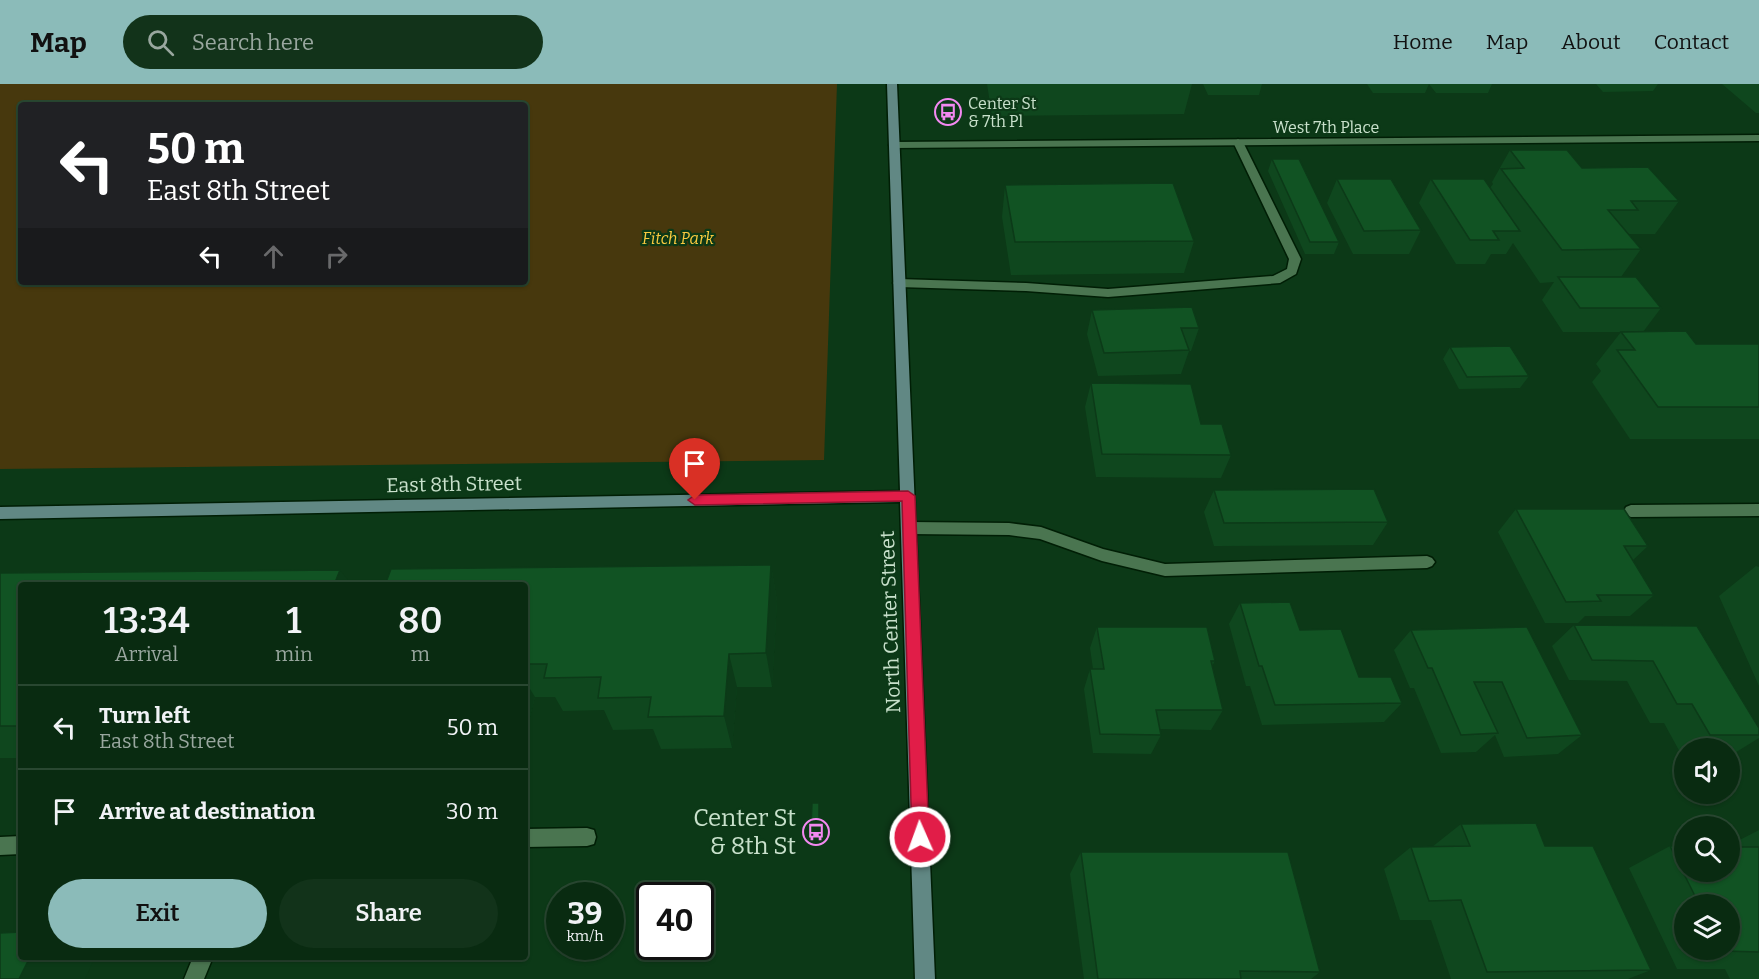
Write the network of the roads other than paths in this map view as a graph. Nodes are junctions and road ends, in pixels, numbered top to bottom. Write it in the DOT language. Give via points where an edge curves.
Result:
graph roads {
  1 [pos="892,84"];
  2 [pos="1759,138"];
  3 [pos="1238,142"];
  4 [pos="894,145"];
  5 [pos="899,283"];
  6 [pos="908,496"];
  7 [pos="1759,510"];
  8 [pos="1631,511"];
  9 [pos="0,513"];
  10 [pos="910,528"];
  11 [pos="1427,562"];
  12 [pos="587,837"];
  13 [pos="528,838"];
  14 [pos="18,845"];
  15 [pos="0,846"];
  16 [pos="201,960"];
  17 [pos="194,979"];
  18 [pos="925,979"];
  1 -- 4 [label="street, North Center Street"];
  2 -- 3 [label="street, West 7th Place"];
  3 -- 4 [label="street, West 7th Place"];
  3 -- 5 [label="street" via="1295,259 1292,271 1276,280 1108,292"];
  4 -- 5 [label="street, North Center Street"];
  5 -- 6 [label="street, North Center Street"];
  6 -- 9 [label="street, East 8th Street"];
  6 -- 10 [label="street, North Center Street"];
  7 -- 8 [label="street"];
  10 -- 11 [label="street" via="1009,529 1041,534 1102,555 1165,570"];
  10 -- 18 [label="street, North Center Street"];
  12 -- 13 [label="street"];
  14 -- 15 [label="street"];
  16 -- 17 [label="street"];
}
